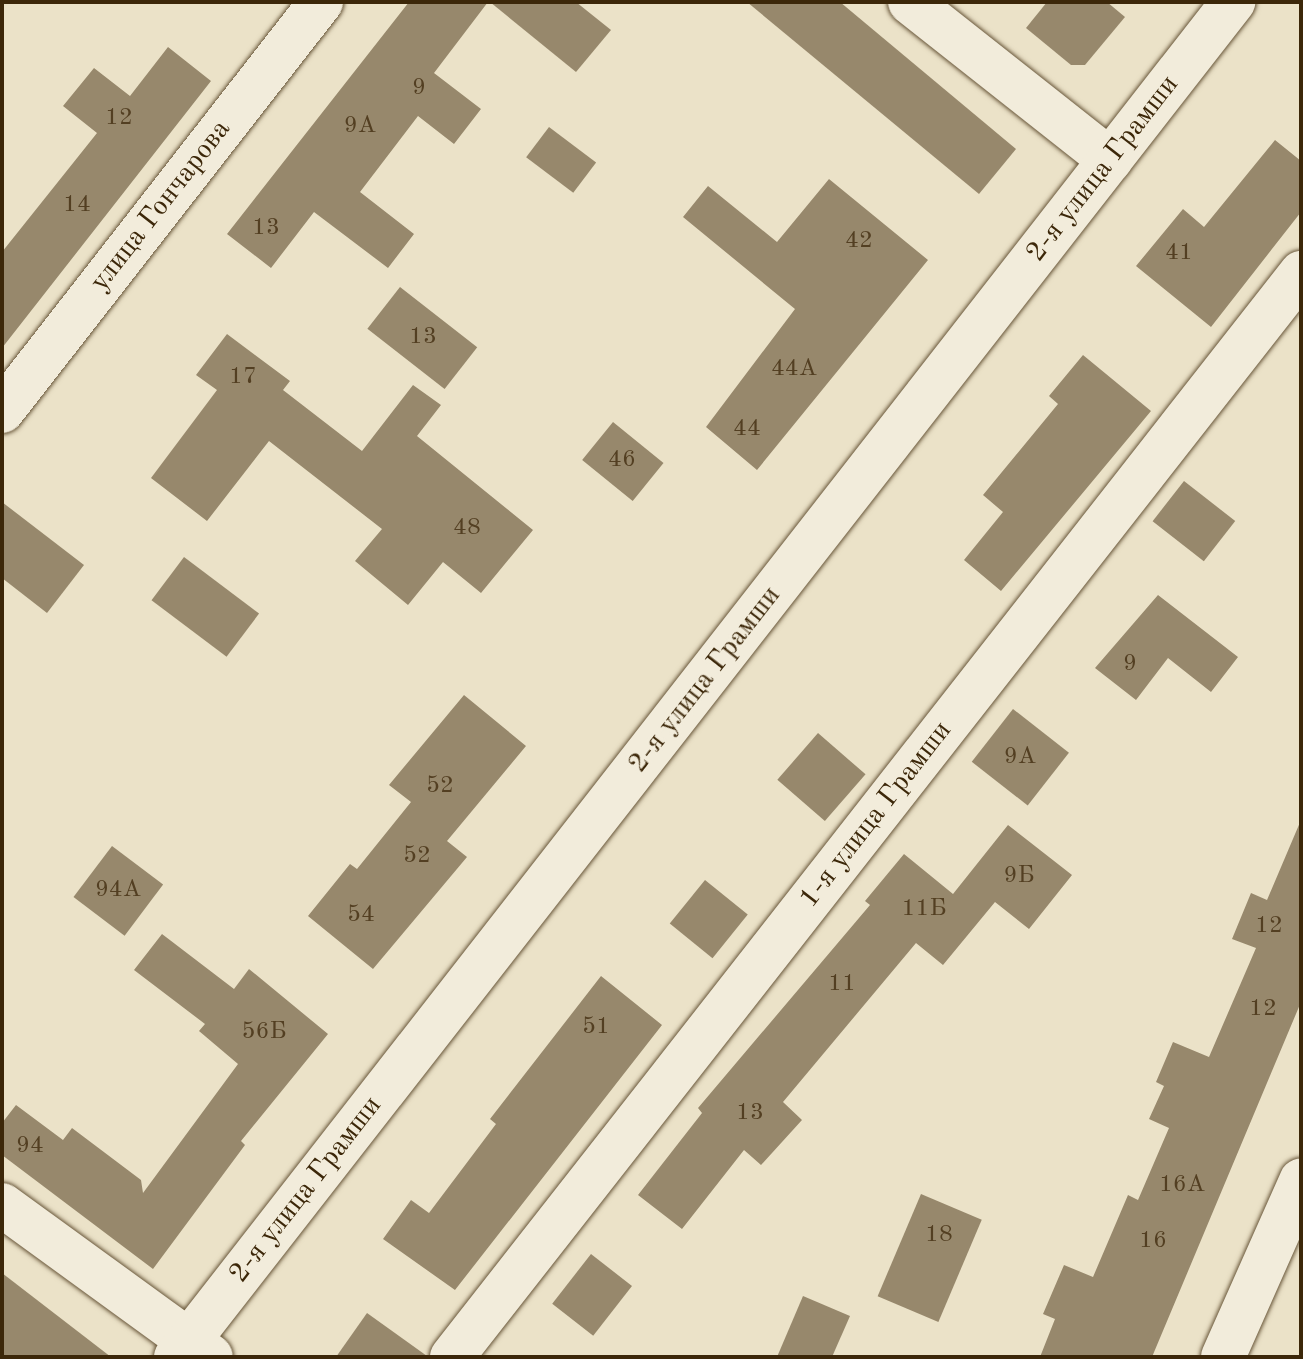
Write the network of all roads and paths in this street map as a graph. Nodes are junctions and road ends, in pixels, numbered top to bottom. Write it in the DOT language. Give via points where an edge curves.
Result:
graph roads {
  1 [pos="321,2"];
  2 [pos="910,2"];
  3 [pos="1233,2"];
  4 [pos="1110,160"];
  5 [pos="1301,273"];
  6 [pos="2,411"];
  7 [pos="1301,1181"];
  8 [pos="2,1205"];
  9 [pos="191,1352"];
  10 [pos="452,1357"];
  11 [pos="1223,1357"];
  1 -- 6 [label="street, улица Гончарова"];
  2 -- 4 [label="street"];
  3 -- 4 [label="street, 2-я улица Грамши"];
  4 -- 9 [label="street, 2-я улица Грамши"];
  5 -- 10 [label="street, 1-я улица Грамши"];
  7 -- 11 [label="street"];
  8 -- 9 [label="street"];
}
